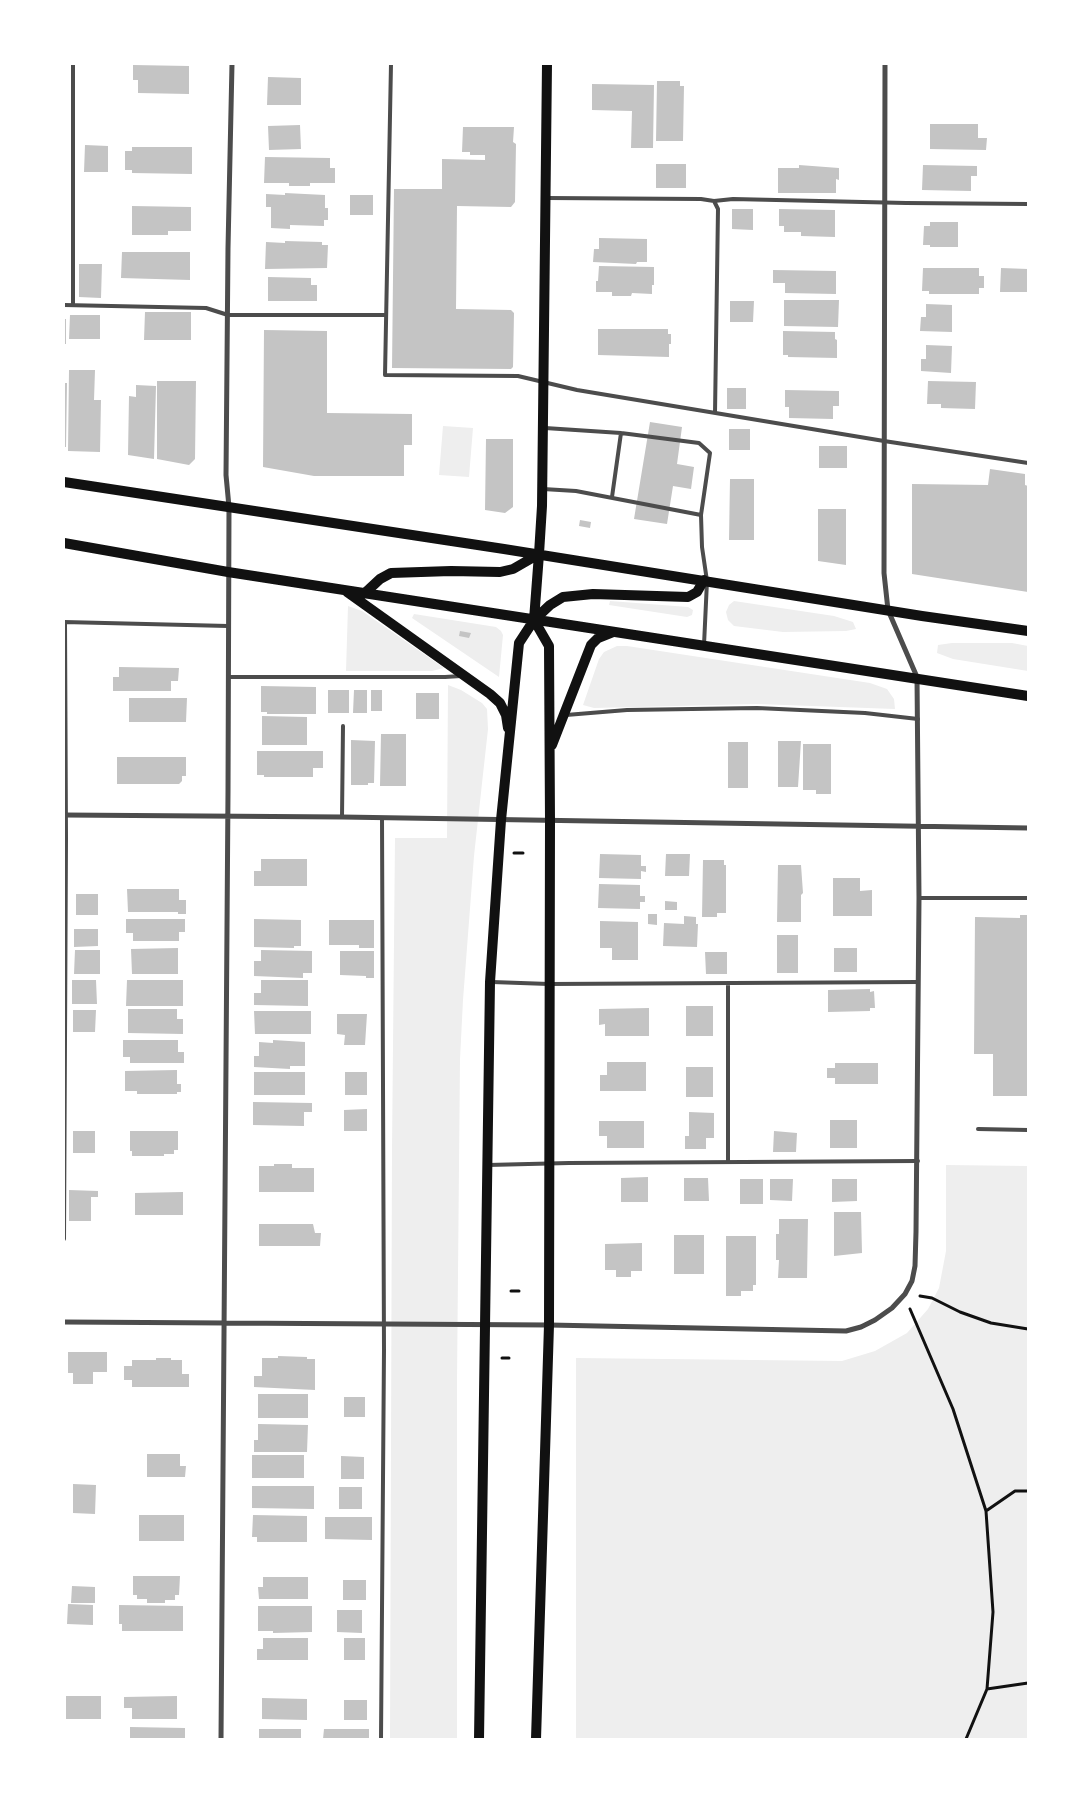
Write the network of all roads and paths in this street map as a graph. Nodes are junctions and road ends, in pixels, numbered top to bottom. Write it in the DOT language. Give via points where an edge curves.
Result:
graph roads {
  1 [pos="74,64"];
  2 [pos="232,64"];
  3 [pos="390,64"];
  4 [pos="547,64"];
  5 [pos="885,64"];
  6 [pos="545,198"];
  7 [pos="714,202"];
  8 [pos="886,203"];
  9 [pos="1028,204"];
  10 [pos="64,305"];
  11 [pos="73,305"];
  12 [pos="228,314"];
  13 [pos="386,315"];
  14 [pos="543,382"];
  15 [pos="715,413"];
  16 [pos="542,428"];
  17 [pos="621,433"];
  18 [pos="884,441"];
  19 [pos="1028,463"];
  20 [pos="64,482"];
  21 [pos="542,489"];
  22 [pos="612,497"];
  23 [pos="228,507"];
  24 [pos="702,514"];
  25 [pos="64,543"];
  26 [pos="539,554"];
  27 [pos="228,572"];
  28 [pos="706,580"];
  29 [pos="345,590"];
  30 [pos="365,593"];
  31 [pos="888,610"];
  32 [pos="534,620"];
  33 [pos="64,622"];
  34 [pos="228,626"];
  35 [pos="1028,631"];
  36 [pos="613,632"];
  37 [pos="704,645"];
  38 [pos="466,675"];
  39 [pos="228,677"];
  40 [pos="917,677"];
  41 [pos="1028,696"];
  42 [pos="564,715"];
  43 [pos="918,719"];
  44 [pos="343,726"];
  45 [pos="510,744"];
  46 [pos="549,750"];
  47 [pos="65,816"];
  48 [pos="228,817"];
  49 [pos="342,817"];
  50 [pos="382,818"];
  51 [pos="501,820"];
  52 [pos="550,821"];
  53 [pos="919,827"];
  54 [pos="1028,828"];
  55 [pos="513,853"];
  56 [pos="523,853"];
  57 [pos="920,898"];
  58 [pos="1028,898"];
  59 [pos="490,982"];
  60 [pos="918,982"];
  61 [pos="728,983"];
  62 [pos="549,984"];
  63 [pos="978,1129"];
  64 [pos="1028,1130"];
  65 [pos="918,1161"];
  66 [pos="728,1162"];
  67 [pos="549,1163"];
  68 [pos="488,1165"];
  69 [pos="64,1239"];
  70 [pos="511,1291"];
  71 [pos="519,1291"];
  72 [pos="905,1294"];
  73 [pos="64,1322"];
  74 [pos="224,1323"];
  75 [pos="384,1324"];
  76 [pos="486,1325"];
  77 [pos="549,1325"];
  78 [pos="1028,1329"];
  79 [pos="502,1358"];
  80 [pos="509,1358"];
  81 [pos="1028,1491"];
  82 [pos="986,1511"];
  83 [pos="1028,1683"];
  84 [pos="987,1689"];
  85 [pos="221,1739"];
  86 [pos="381,1739"];
  87 [pos="480,1739"];
  88 [pos="536,1739"];
  89 [pos="966,1739"];
  1 -- 11 [label="lane"];
  2 -- 12 [label="street"];
  3 -- 13 [label="lane"];
  4 -- 6 [label="main road"];
  5 -- 8 [label="street"];
  6 -- 7 [label="lane" via="702,198"];
  6 -- 14 [label="main road"];
  7 -- 8 [label="lane" via="733,198"];
  7 -- 15 [label="lane" via="718,209"];
  8 -- 9 [label="lane"];
  8 -- 18 [label="street"];
  10 -- 11 [label="lane"];
  11 -- 12 [label="lane" via="206,308"];
  12 -- 13 [label="lane"];
  12 -- 23 [label="street"];
  13 -- 14 [label="lane" via="385,375 518,376"];
  14 -- 15 [label="lane"];
  14 -- 16 [label="main road"];
  15 -- 18 [label="lane"];
  16 -- 17 [label="lane"];
  16 -- 21 [label="main road"];
  17 -- 22 [label="lane"];
  17 -- 24 [label="lane" via="699,443 710,453"];
  18 -- 19 [label="lane"];
  18 -- 31 [label="street" via="884,574"];
  20 -- 23 [label="main road"];
  21 -- 22 [label="lane"];
  21 -- 26 [label="main road"];
  22 -- 24 [label="lane"];
  23 -- 26 [label="main road"];
  23 -- 27 [label="street"];
  24 -- 28 [label="lane"];
  25 -- 27 [label="main road"];
  26 -- 28 [label="main road"];
  26 -- 30 [label="main road" via="514,569 500,572 391,573"];
  26 -- 32 [label="main road"];
  27 -- 29 [label="main road"];
  27 -- 34 [label="street"];
  28 -- 31 [label="main road"];
  28 -- 32 [label="main road" via="697,592 688,597 593,594 563,597"];
  28 -- 37 [label="lane"];
  29 -- 30 [label="main road"];
  29 -- 38 [label="main road"];
  30 -- 32 [label="main road"];
  31 -- 35 [label="main road"];
  31 -- 40 [label="street"];
  32 -- 36 [label="main road"];
  32 -- 45 [label="main road" via="519,643"];
  32 -- 46 [label="main road" via="549,646"];
  33 -- 34 [label="lane"];
  33 -- 47 [label="lane"];
  34 -- 39 [label="street"];
  36 -- 37 [label="main road"];
  36 -- 42 [label="main road" via="591,645"];
  37 -- 40 [label="main road"];
  38 -- 39 [label="lane"];
  38 -- 45 [label="main road" via="500,704 506,715"];
  39 -- 48 [label="street"];
  40 -- 41 [label="main road"];
  40 -- 43 [label="street"];
  42 -- 43 [label="lane" via="627,710 757,708"];
  42 -- 46 [label="main road"];
  43 -- 53 [label="street"];
  44 -- 49 [label="lane"];
  45 -- 51 [label="main road"];
  46 -- 52 [label="main road"];
  47 -- 48 [label="street"];
  47 -- 69 [label="lane"];
  48 -- 49 [label="street"];
  48 -- 74 [label="street"];
  49 -- 50 [label="street"];
  50 -- 51 [label="street"];
  50 -- 75 [label="lane"];
  51 -- 52 [label="street"];
  51 -- 59 [label="main road"];
  52 -- 53 [label="street"];
  52 -- 62 [label="main road"];
  53 -- 54 [label="street"];
  53 -- 57 [label="street"];
  55 -- 56 [label="path"];
  57 -- 58 [label="lane"];
  57 -- 60 [label="street"];
  59 -- 62 [label="lane"];
  59 -- 68 [label="main road"];
  60 -- 61 [label="lane"];
  60 -- 65 [label="street"];
  61 -- 62 [label="lane"];
  61 -- 66 [label="lane"];
  62 -- 67 [label="main road"];
  63 -- 64 [label="lane"];
  65 -- 66 [label="lane"];
  65 -- 72 [label="street" via="915,1266"];
  66 -- 67 [label="lane"];
  67 -- 68 [label="lane"];
  67 -- 77 [label="main road"];
  68 -- 76 [label="main road"];
  70 -- 71 [label="path"];
  72 -- 77 [label="street" via="875,1320 846,1331"];
  72 -- 78 [label="path" via="932,1298 991,1323"];
  72 -- 82 [label="path" via="954,1409"];
  73 -- 74 [label="street"];
  74 -- 75 [label="street"];
  74 -- 85 [label="street"];
  75 -- 76 [label="street"];
  75 -- 86 [label="lane"];
  76 -- 77 [label="street"];
  76 -- 87 [label="main road"];
  77 -- 88 [label="main road"];
  79 -- 80 [label="path"];
  81 -- 82 [label="path" via="1014,1491"];
  82 -- 84 [label="path" via="993,1612"];
  83 -- 84 [label="path"];
  84 -- 89 [label="path"];
}
